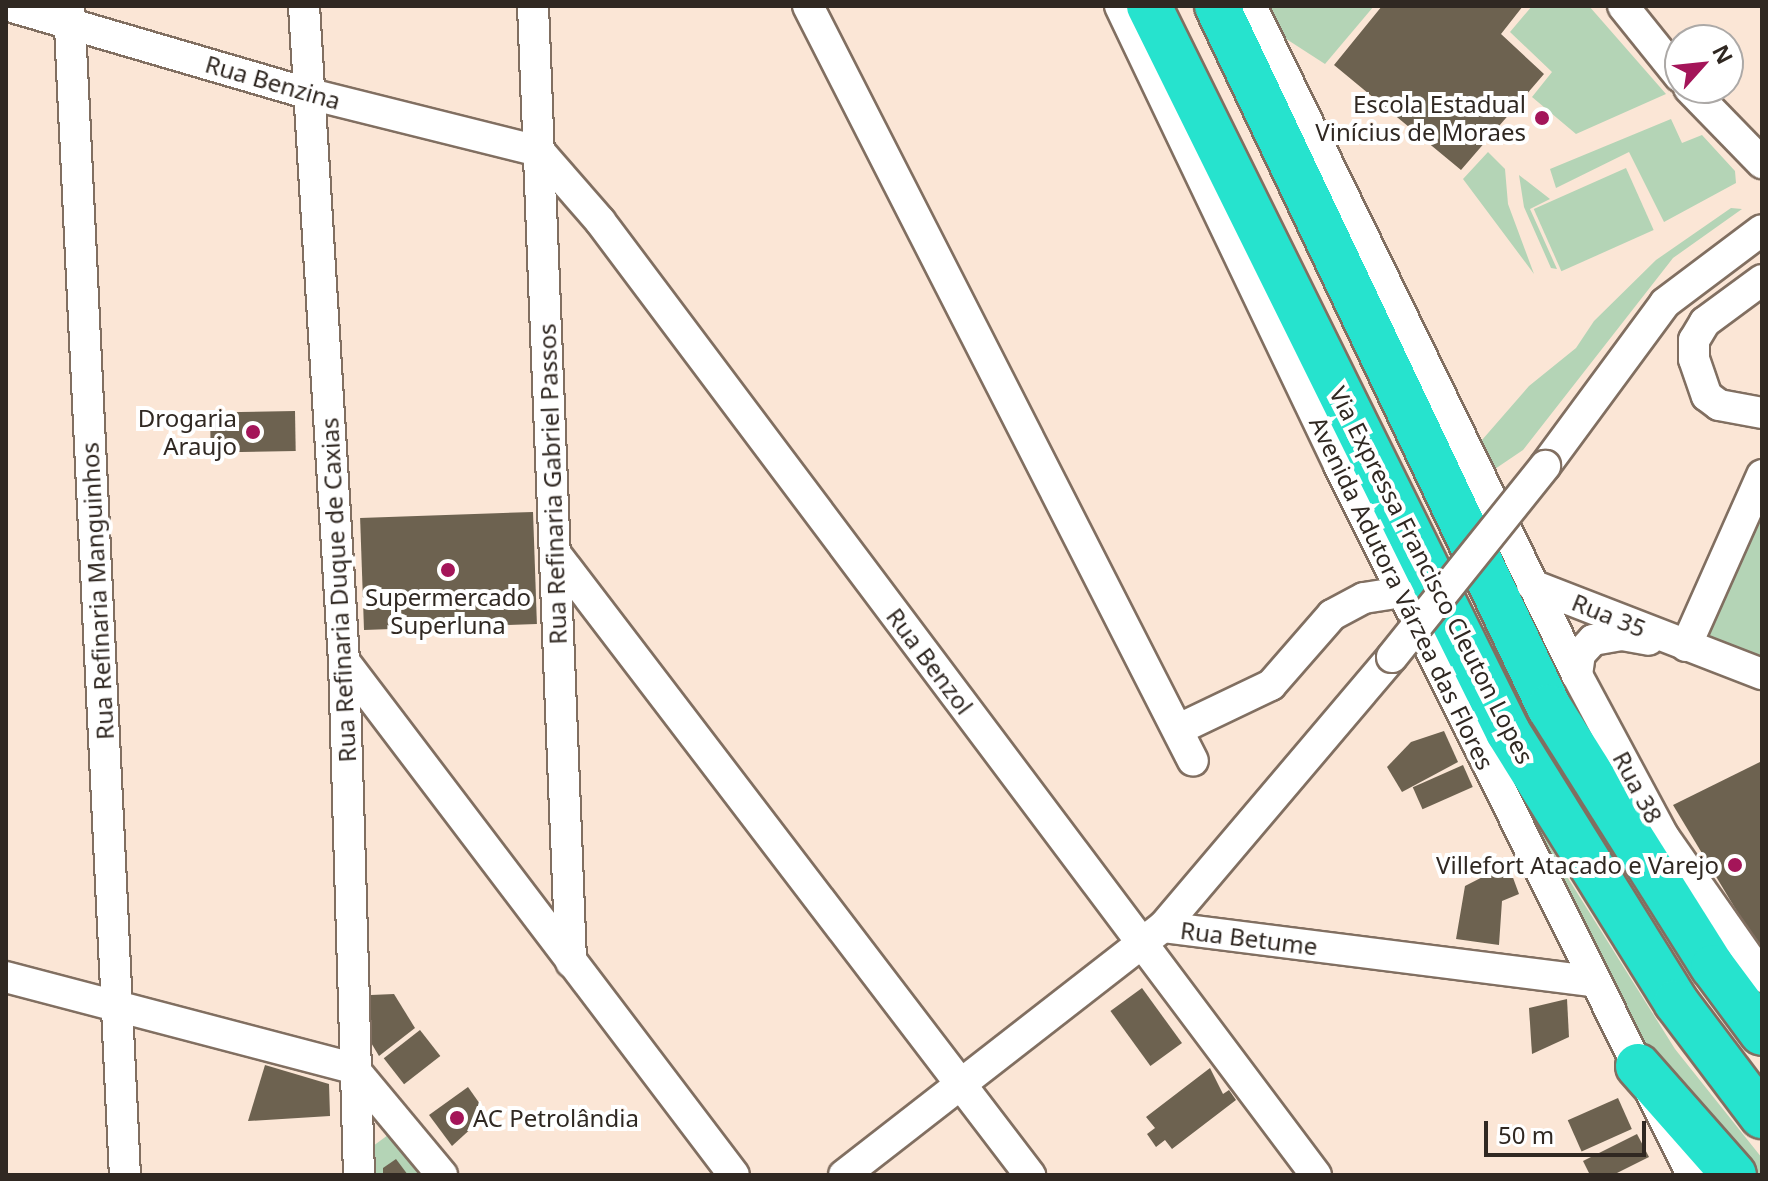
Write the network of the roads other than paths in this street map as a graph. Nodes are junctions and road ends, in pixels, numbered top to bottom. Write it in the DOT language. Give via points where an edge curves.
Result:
graph roads {
  1 [pos="9,6"];
  2 [pos="304,6"];
  3 [pos="533,6"];
  4 [pos="808,6"];
  5 [pos="1120,6"];
  6 [pos="1149,6"];
  7 [pos="1217,6"];
  8 [pos="1251,6"];
  9 [pos="1623,6"];
  10 [pos="70,15"];
  11 [pos="1664,57"];
  12 [pos="1279,65"];
  13 [pos="310,94"];
  14 [pos="1705,104"];
  15 [pos="539,151"];
  16 [pos="1762,163"];
  17 [pos="1303,184"];
  18 [pos="1762,231"];
  19 [pos="1762,280"];
  20 [pos="1762,413"];
  21 [pos="1762,475"];
  22 [pos="555,553"];
  23 [pos="1532,585"];
  24 [pos="1401,592"];
  25 [pos="1686,646"];
  26 [pos="344,661"];
  27 [pos="1762,674"];
  28 [pos="1577,675"];
  29 [pos="1179,729"];
  30 [pos="1193,761"];
  31 [pos="1152,935"];
  32 [pos="571,962"];
  33 [pos="6,977"];
  34 [pos="1762,977"];
  35 [pos="1593,981"];
  36 [pos="117,1006"];
  37 [pos="1762,1033"];
  38 [pos="1638,1066"];
  39 [pos="353,1068"];
  40 [pos="963,1086"];
  41 [pos="1762,1116"];
  42 [pos="409,1129"];
  43 [pos="358,1162"];
  44 [pos="125,1175"];
  45 [pos="442,1175"];
  46 [pos="734,1175"];
  47 [pos="844,1175"];
  48 [pos="1030,1175"];
  49 [pos="1316,1175"];
  50 [pos="1692,1175"];
  51 [pos="1734,1175"];
  1 -- 10 [label="street, Rua Benzina"];
  2 -- 13 [label="street, Rua Refinaria Duque de Caxias"];
  3 -- 15 [label="street, Rua Refinaria Gabriel Passos"];
  4 -- 29 [label="street"];
  5 -- 24 [label="street, Avenida Adutora Várzea das Flores"];
  6 -- 41 [label="highway, Via Expressa Francisco Cleuton Lopes" via="1508,732 1676,1002"];
  7 -- 17 [label="highway, Via Expressa Francisco Cleuton Lopes"];
  8 -- 12 [label="street"];
  9 -- 11 [label="street"];
  10 -- 13 [label="street, Rua Benzina"];
  10 -- 36 [label="street, Rua Refinaria Manguinhos"];
  12 -- 17 [label="highway"];
  12 -- 23 [label="street"];
  13 -- 15 [label="street, Rua Benzina"];
  13 -- 26 [label="street, Rua Refinaria Duque de Caxias"];
  14 -- 16 [label="street"];
  15 -- 22 [label="street, Rua Refinaria Gabriel Passos"];
  15 -- 31 [label="street, Rua Benzol" via="609,234"];
  17 -- 37 [label="highway, Via Expressa Francisco Cleuton Lopes" via="1549,707 1713,967"];
  18 -- 31 [label="street, bridge" via="1665,303 1545,466 1392,657"];
  19 -- 20 [label="street" via="1705,322 1694,340 1694,359 1707,396 1719,405"];
  21 -- 25 [label="street"];
  22 -- 32 [label="street, Rua Refinaria Gabriel Passos"];
  22 -- 40 [label="street"];
  23 -- 25 [label="street, Rua 35"];
  23 -- 28 [label="street, Rua 38"];
  24 -- 29 [label="street" via="1364,598 1332,615 1271,685"];
  24 -- 35 [label="street, Avenida Adutora Várzea das Flores"];
  25 -- 27 [label="street, Rua 35"];
  25 -- 28 [label="street, Rua 35" via="1622,635 1593,640 1580,654"];
  26 -- 32 [label="street"];
  26 -- 39 [label="street, Rua Refinaria Duque de Caxias"];
  28 -- 34 [label="street, Rua 38" via="1664,837"];
  29 -- 30 [label="street"];
  31 -- 35 [label="street, Rua Betume"];
  31 -- 40 [label="street"];
  31 -- 49 [label="street, Rua Benzol"];
  32 -- 46 [label="street"];
  33 -- 36 [label="street"];
  35 -- 38 [label="street, Avenida Adutora Várzea das Flores"];
  36 -- 39 [label="street"];
  36 -- 44 [label="street, Rua Refinaria Manguinhos"];
  38 -- 50 [label="street, Avenida Adutora Várzea das Flores"];
  38 -- 51 [label="highway"];
  39 -- 42 [label="street"];
  39 -- 43 [label="street, Rua Refinaria Duque de Caxias"];
  40 -- 47 [label="street"];
  40 -- 48 [label="street"];
  42 -- 43 [label="street" via="389,1128"];
  42 -- 45 [label="street"];
}
